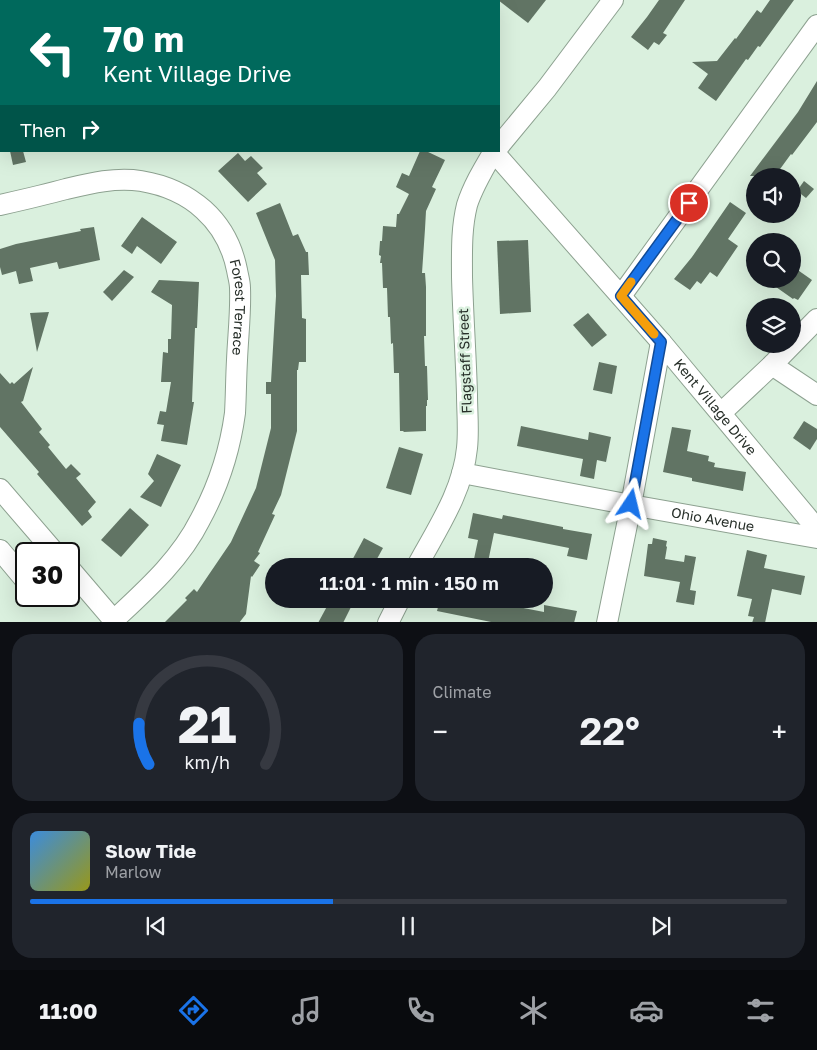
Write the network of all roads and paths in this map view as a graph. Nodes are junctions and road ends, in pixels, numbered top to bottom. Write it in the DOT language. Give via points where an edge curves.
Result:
graph roads {
  1 [pos="613,0"];
  2 [pos="817,25"];
  3 [pos="500,144"];
  4 [pos="494,152"];
  5 [pos="497,152"];
  6 [pos="0,205"];
  7 [pos="621,296"];
  8 [pos="817,319"];
  9 [pos="661,342"];
  10 [pos="772,365"];
  11 [pos="817,395"];
  12 [pos="721,413"];
  13 [pos="462,473"];
  14 [pos="0,488"];
  15 [pos="631,504"];
  16 [pos="817,529"];
  17 [pos="817,538"];
  18 [pos="46,542"];
  19 [pos="0,550"];
  20 [pos="421,558"];
  21 [pos="15,568"];
  22 [pos="80,582"];
  23 [pos="395,608"];
  24 [pos="115,621"];
  25 [pos="388,622"];
  26 [pos="607,622"];
  1 -- 3 [label="street, Flagstaff Street"];
  2 -- 7 [label="street"];
  4 -- 13 [label="street, Flagstaff Street" via="474,186 462,226 468,429"];
  5 -- 7 [label="street, Kent Village Drive"];
  6 -- 24 [label="street, Forest Terrace" via="116,179 140,181 185,195 204,210 216,221 235,259 240,287 234,413 216,487 200,522 175,559"];
  7 -- 9 [label="street, Kent Village Drive"];
  8 -- 10 [label="street"];
  9 -- 12 [label="street, Kent Village Drive"];
  9 -- 15 [label="street"];
  10 -- 11 [label="street"];
  10 -- 12 [label="street"];
  12 -- 16 [label="street, Kent Village Drive"];
  13 -- 15 [label="street, Ohio Avenue"];
  13 -- 20 [label="street, Flagstaff Street" via="452,500"];
  14 -- 18 [label="street"];
  15 -- 17 [label="street, Ohio Avenue"];
  15 -- 26 [label="street"];
  19 -- 21 [label="street"];
  22 -- 24 [label="street"];
  23 -- 25 [label="street"];
}
